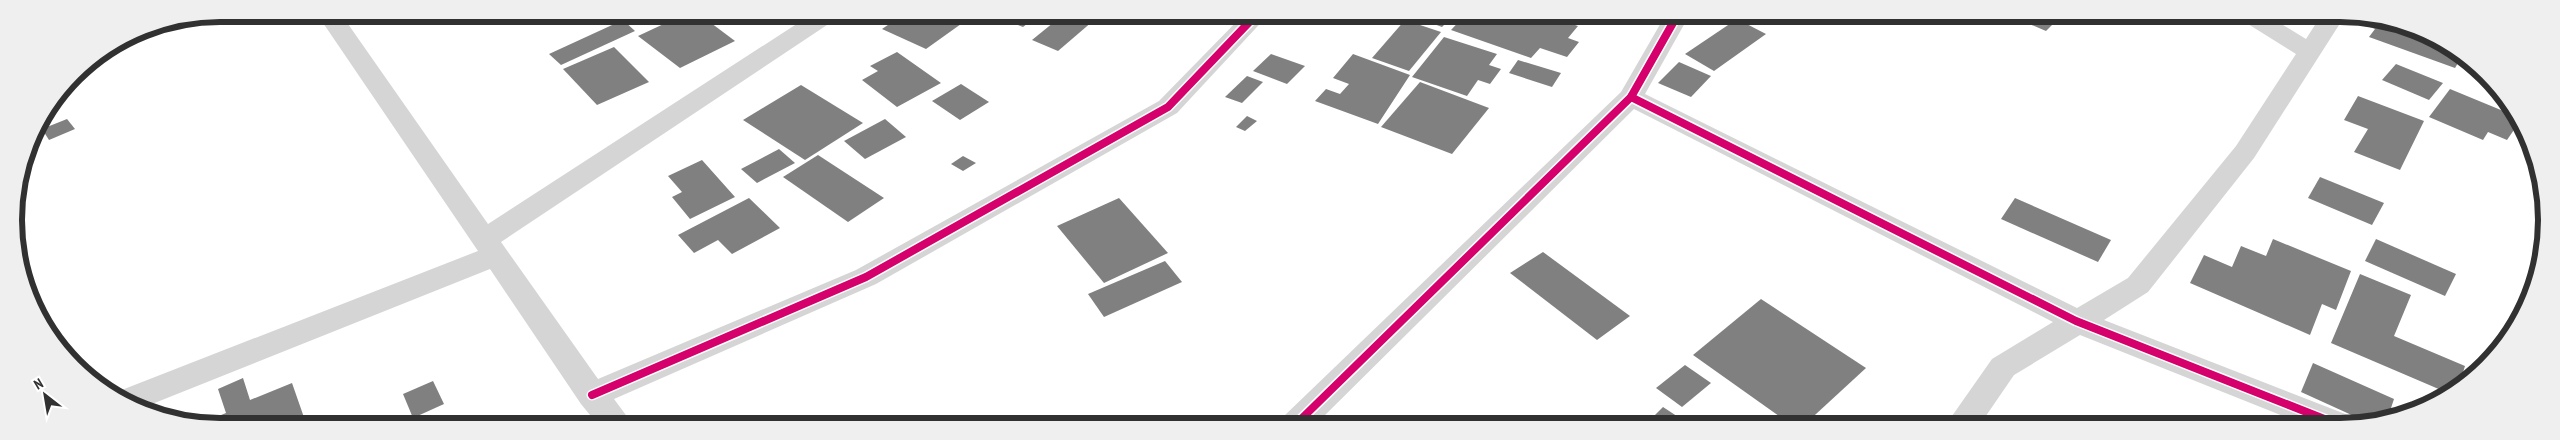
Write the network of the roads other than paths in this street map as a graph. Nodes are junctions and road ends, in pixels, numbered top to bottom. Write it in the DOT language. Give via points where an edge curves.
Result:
graph roads {
  1 [pos="335,22"];
  2 [pos="816,22"];
  3 [pos="1249,22"];
  4 [pos="1673,22"];
  5 [pos="2261,22"];
  6 [pos="2329,22"];
  7 [pos="2310,52"];
  8 [pos="1631,97"];
  9 [pos="490,247"];
  10 [pos="2076,321"];
  11 [pos="592,395"];
  12 [pos="135,398"];
  13 [pos="611,418"];
  14 [pos="1302,418"];
  15 [pos="1968,418"];
  16 [pos="2322,418"];
  1 -- 9 [label="street"];
  2 -- 9 [label="street"];
  3 -- 11 [label="street" via="1168,107 866,277"];
  4 -- 8 [label="street"];
  5 -- 7 [label="street"];
  6 -- 7 [label="street"];
  7 -- 10 [label="street" via="2245,152 2138,285"];
  8 -- 10 [label="street"];
  8 -- 14 [label="street"];
  9 -- 11 [label="street"];
  9 -- 12 [label="street"];
  10 -- 15 [label="street" via="2003,367"];
  10 -- 16 [label="street"];
  11 -- 13 [label="street"];
}
